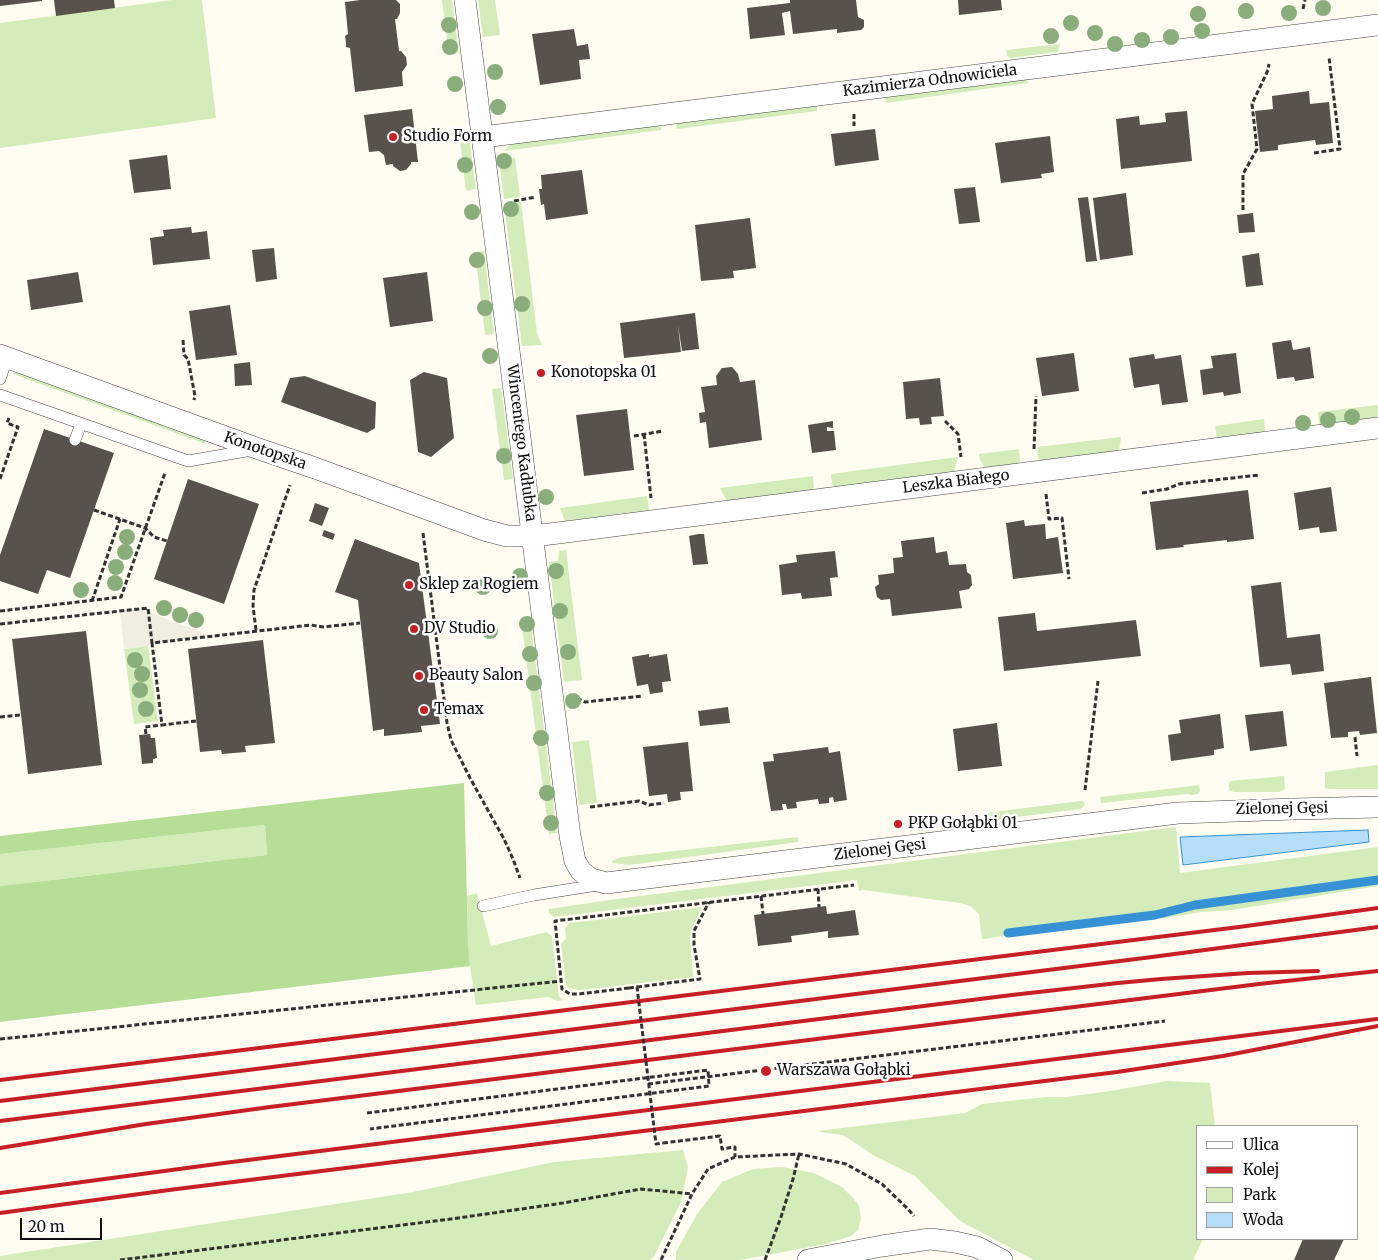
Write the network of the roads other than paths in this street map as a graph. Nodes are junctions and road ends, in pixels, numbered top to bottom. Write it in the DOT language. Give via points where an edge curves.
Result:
graph roads {
  1 [pos="466,0"];
  2 [pos="1378,25"];
  3 [pos="483,138"];
  4 [pos="4,357"];
  5 [pos="0,379"];
  6 [pos="0,395"];
  7 [pos="81,424"];
  8 [pos="1378,428"];
  9 [pos="75,440"];
  10 [pos="259,449"];
  11 [pos="533,536"];
  12 [pos="1378,808"];
  13 [pos="599,881"];
  14 [pos="483,906"];
  15 [pos="808,1260"];
  16 [pos="1002,1260"];
  1 -- 3 [label="street, Wincentego Kadłubka"];
  2 -- 3 [label="street, Kazimierza Odnowiciela"];
  3 -- 11 [label="street, Wincentego Kadłubka"];
  4 -- 5 [label="lane"];
  4 -- 10 [label="street, Konotopska"];
  6 -- 7 [label="lane"];
  7 -- 9 [label="lane"];
  7 -- 10 [label="lane" via="188,461"];
  8 -- 11 [label="street, Leszka Białego"];
  10 -- 11 [label="street, Konotopska" via="484,530 507,536"];
  11 -- 13 [label="street, Wincentego Kadłubka" via="571,842 581,871"];
  12 -- 13 [label="street, Zielonej Gęsi" via="1178,812"];
  13 -- 14 [label="lane"];
  15 -- 16 [label="street" via="930,1240 977,1247"];
}
